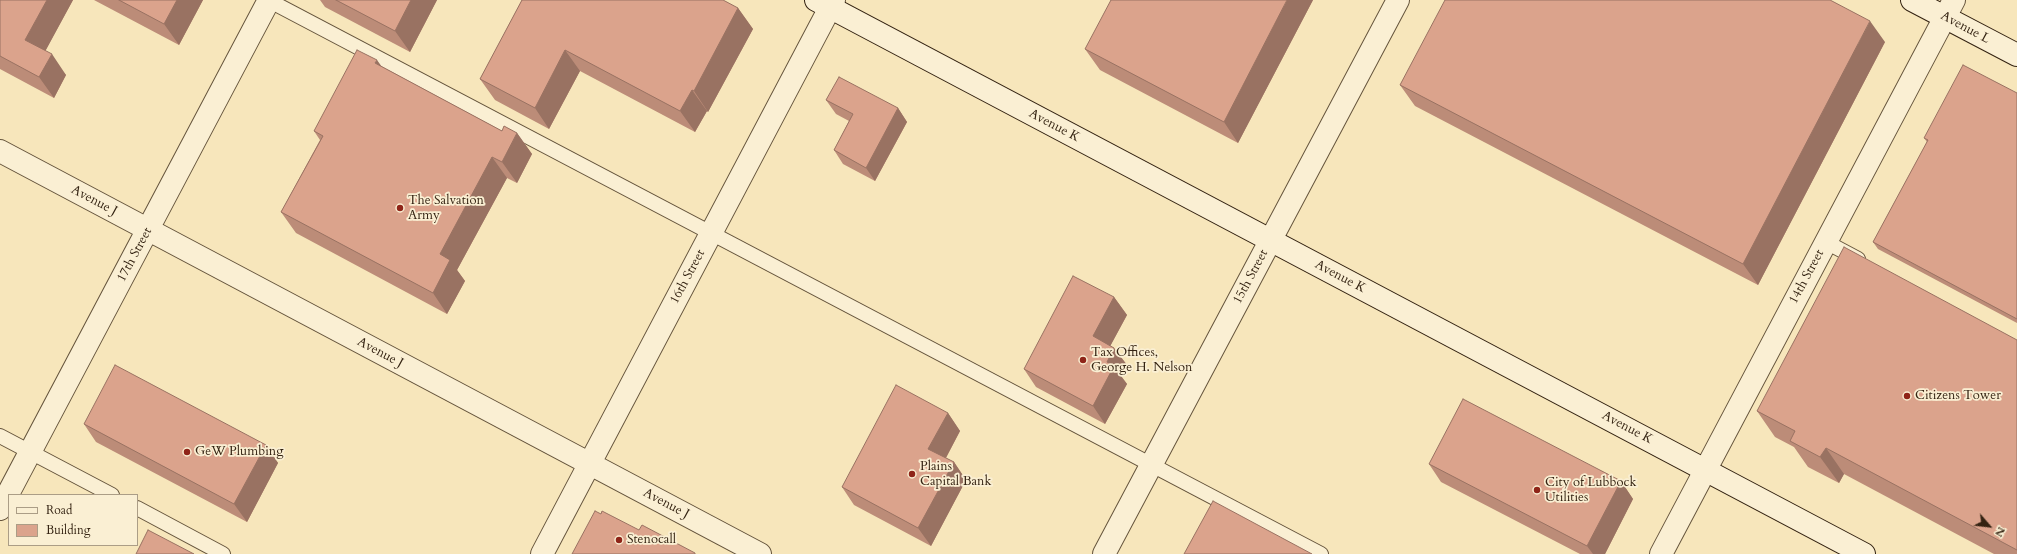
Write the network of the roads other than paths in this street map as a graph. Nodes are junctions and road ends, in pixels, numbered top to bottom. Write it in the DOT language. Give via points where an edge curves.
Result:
graph roads {
  1 [pos="269,0"];
  2 [pos="1398,0"];
  3 [pos="1912,0"];
  4 [pos="827,2"];
  5 [pos="1949,9"];
  6 [pos="2017,55"];
  7 [pos="0,151"];
  8 [pos="148,230"];
  9 [pos="710,234"];
  10 [pos="1271,240"];
  11 [pos="1826,242"];
  12 [pos="1869,265"];
  13 [pos="0,436"];
  14 [pos="30,452"];
  15 [pos="589,464"];
  16 [pos="1151,466"];
  17 [pos="1705,470"];
  18 [pos="110,494"];
  19 [pos="0,509"];
  20 [pos="138,509"];
  21 [pos="223,554"];
  22 [pos="542,554"];
  23 [pos="760,554"];
  24 [pos="1104,554"];
  25 [pos="1321,554"];
  26 [pos="1661,554"];
  27 [pos="1864,554"];
  1 -- 8 [label="street, 17th Street"];
  1 -- 9 [label="lane"];
  2 -- 10 [label="street, 15th Street"];
  3 -- 5 [label="street, Avenue L"];
  4 -- 9 [label="street, 16th Street"];
  4 -- 10 [label="street, Avenue K"];
  5 -- 6 [label="street, Avenue L"];
  5 -- 11 [label="street, 14th Street"];
  7 -- 8 [label="street, Avenue J"];
  8 -- 14 [label="street, 17th Street"];
  8 -- 15 [label="street, Avenue J"];
  9 -- 15 [label="street, 16th Street"];
  9 -- 16 [label="lane"];
  10 -- 16 [label="street, 15th Street"];
  10 -- 17 [label="street, Avenue K"];
  11 -- 12 [label="lane"];
  11 -- 17 [label="street, 14th Street"];
  13 -- 14 [label="lane"];
  14 -- 18 [label="lane"];
  14 -- 19 [label="street, 17th Street"];
  15 -- 22 [label="street, 16th Street"];
  15 -- 23 [label="street, Avenue J"];
  16 -- 24 [label="street, 15th Street"];
  16 -- 25 [label="lane"];
  17 -- 26 [label="street, 14th Street"];
  17 -- 27 [label="street, Avenue K"];
  20 -- 21 [label="lane"];
}
